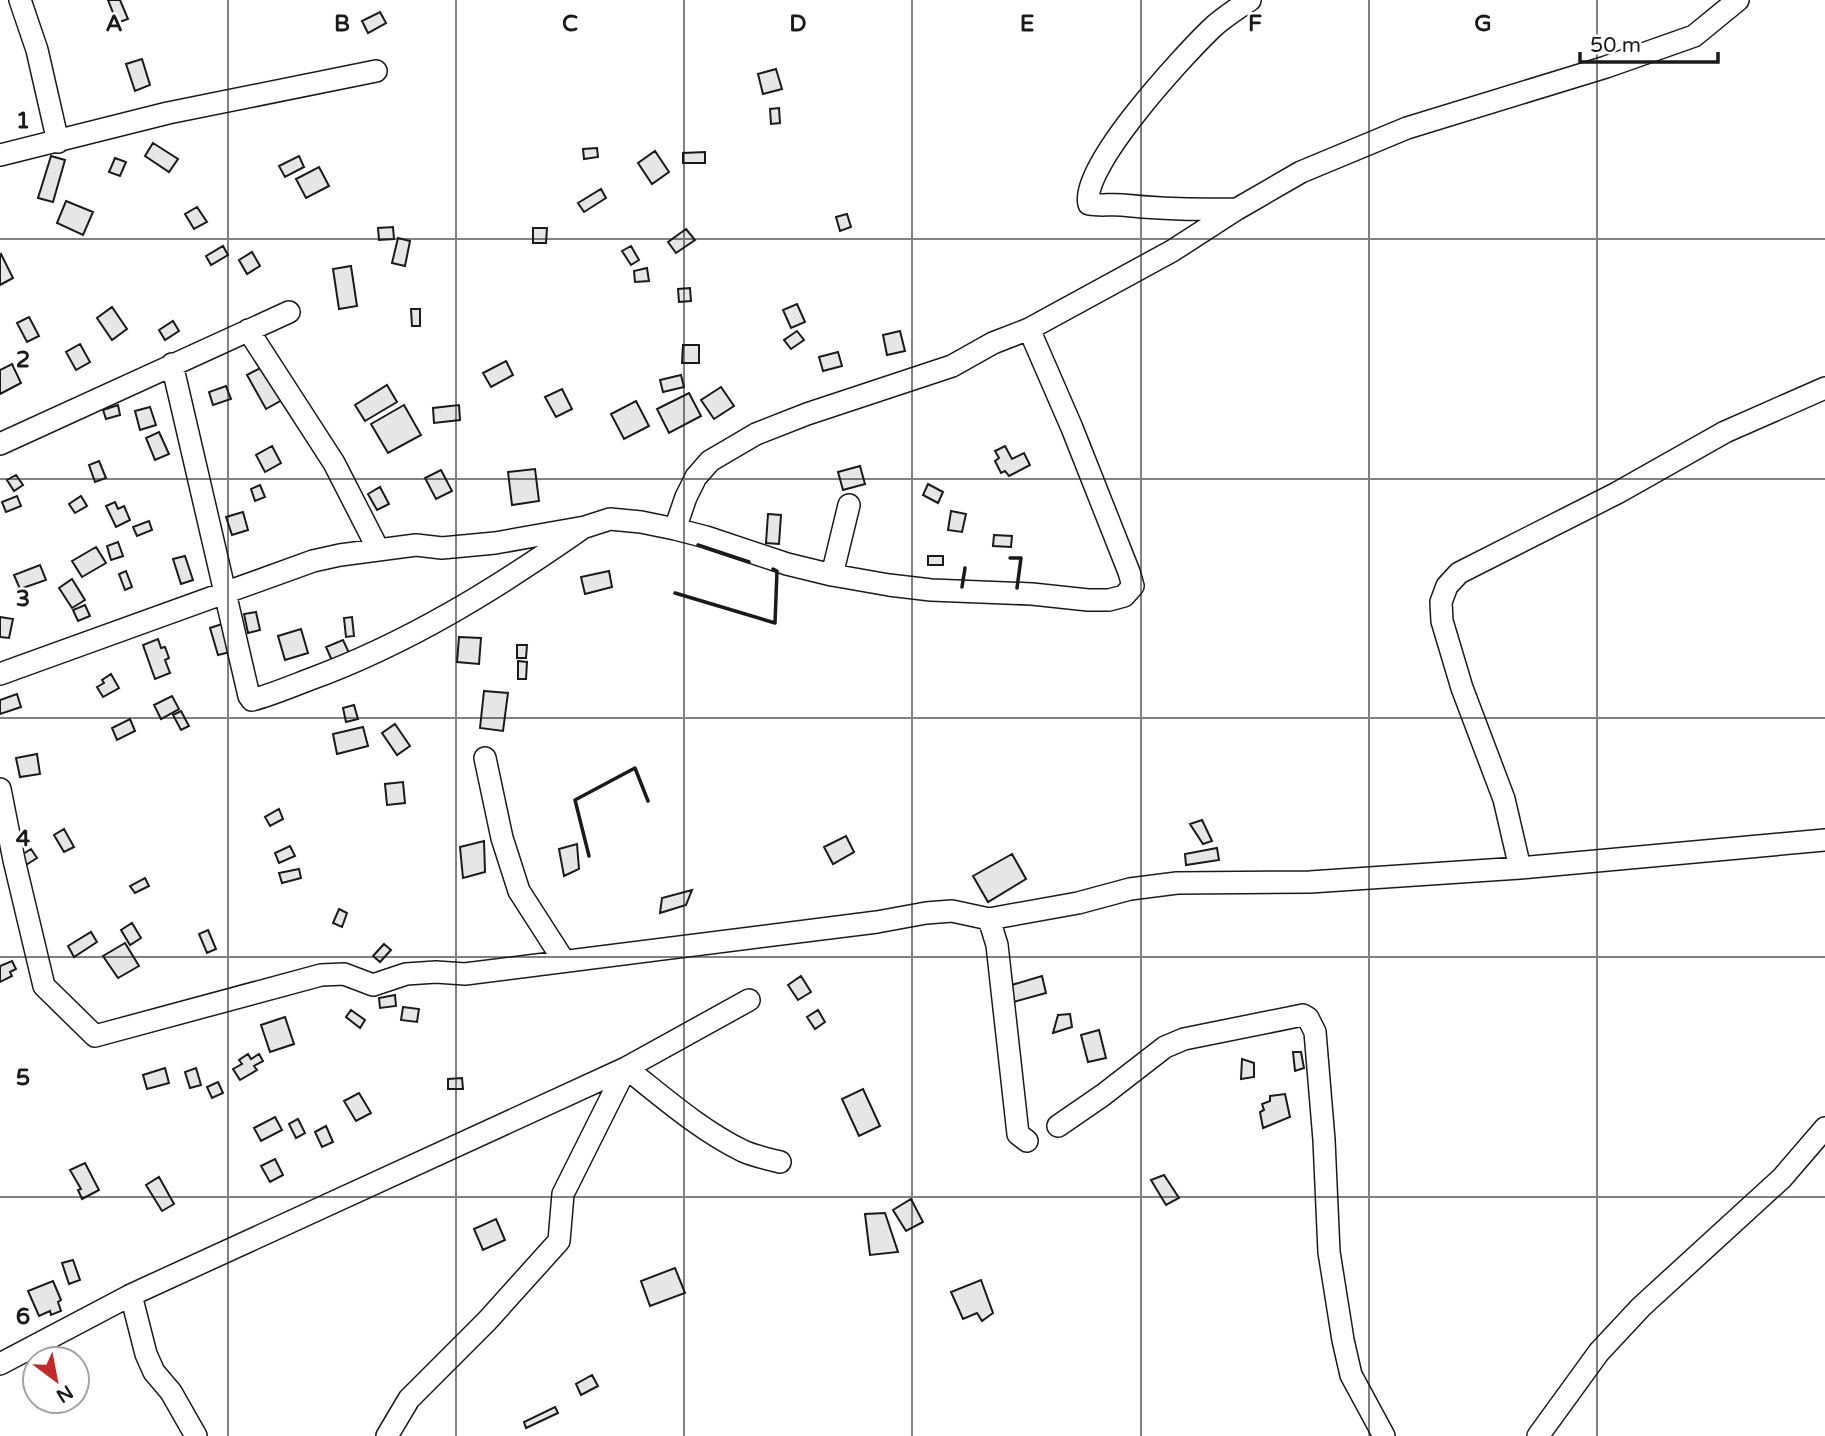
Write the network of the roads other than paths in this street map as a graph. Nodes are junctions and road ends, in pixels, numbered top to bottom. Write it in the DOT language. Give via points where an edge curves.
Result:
graph roads {
  1 [pos="20,0"];
  2 [pos="1250,0"];
  3 [pos="1738,0"];
  4 [pos="376,71"];
  5 [pos="58,142"];
  6 [pos="0,155"];
  7 [pos="1237,209"];
  8 [pos="289,312"];
  9 [pos="1029,329"];
  10 [pos="248,330"];
  11 [pos="172,364"];
  12 [pos="1825,388"];
  13 [pos="0,444"];
  14 [pos="849,505"];
  15 [pos="585,527"];
  16 [pos="675,529"];
  17 [pos="378,549"];
  18 [pos="832,575"];
  19 [pos="225,592"];
  20 [pos="0,674"];
  21 [pos="485,758"];
  22 [pos="0,789"];
  23 [pos="1825,840"];
  24 [pos="1520,868"];
  25 [pos="989,919"];
  26 [pos="564,961"];
  27 [pos="749,1000"];
  28 [pos="625,1068"];
  29 [pos="1058,1126"];
  30 [pos="1825,1128"];
  31 [pos="1027,1141"];
  32 [pos="780,1162"];
  33 [pos="131,1296"];
  34 [pos="0,1364"];
  35 [pos="196,1436"];
  36 [pos="387,1436"];
  37 [pos="1384,1436"];
  38 [pos="1538,1436"];
  1 -- 5 [label="street"];
  2 -- 7 [label="street" via="1213,27 1124,128 1097,170 1087,197 1089,204 1096,205"];
  3 -- 7 [label="street" via="1694,36 1407,128 1301,172"];
  4 -- 5 [label="street" via="168,113"];
  5 -- 6 [label="street"];
  7 -- 9 [label="street" via="1172,251"];
  8 -- 10 [label="street"];
  9 -- 16 [label="street" via="952,366 756,434 703,469 686,497"];
  9 -- 18 [label="street" via="1133,586 1124,596 1088,600 931,590"];
  10 -- 11 [label="street"];
  10 -- 17 [label="street" via="334,463"];
  11 -- 13 [label="street"];
  11 -- 19 [label="street"];
  12 -- 24 [label="street" via="1725,432 1459,573 1447,586 1441,602 1442,621 1504,799"];
  14 -- 18 [label="street"];
  15 -- 16 [label="street" via="610,519"];
  15 -- 17 [label="street" via="461,547"];
  15 -- 19 [label="street" via="516,575 402,640 352,664 252,699"];
  16 -- 18 [label="street"];
  17 -- 19 [label="street" via="313,561"];
  19 -- 20 [label="street"];
  21 -- 26 [label="street" via="519,891"];
  22 -- 26 [label="street" via="44,986 94,1036 321,975 344,974 373,985 406,974 465,974"];
  23 -- 24 [label="street"];
  24 -- 25 [label="street" via="1310,882 1177,883"];
  25 -- 26 [label="street" via="952,911 926,913"];
  25 -- 31 [label="street" via="997,945 1018,1134"];
  27 -- 28 [label="street"];
  28 -- 32 [label="street" via="744,1152"];
  28 -- 33 [label="street"];
  28 -- 36 [label="street" via="563,1194 559,1241 409,1399"];
  29 -- 37 [label="street" via="1174,1043 1303,1015 1308,1018 1315,1032 1329,1252 1343,1340 1351,1375"];
  30 -- 38 [label="street" via="1782,1178 1641,1307 1599,1352"];
  33 -- 34 [label="street"];
  33 -- 35 [label="street" via="154,1372"];
}
